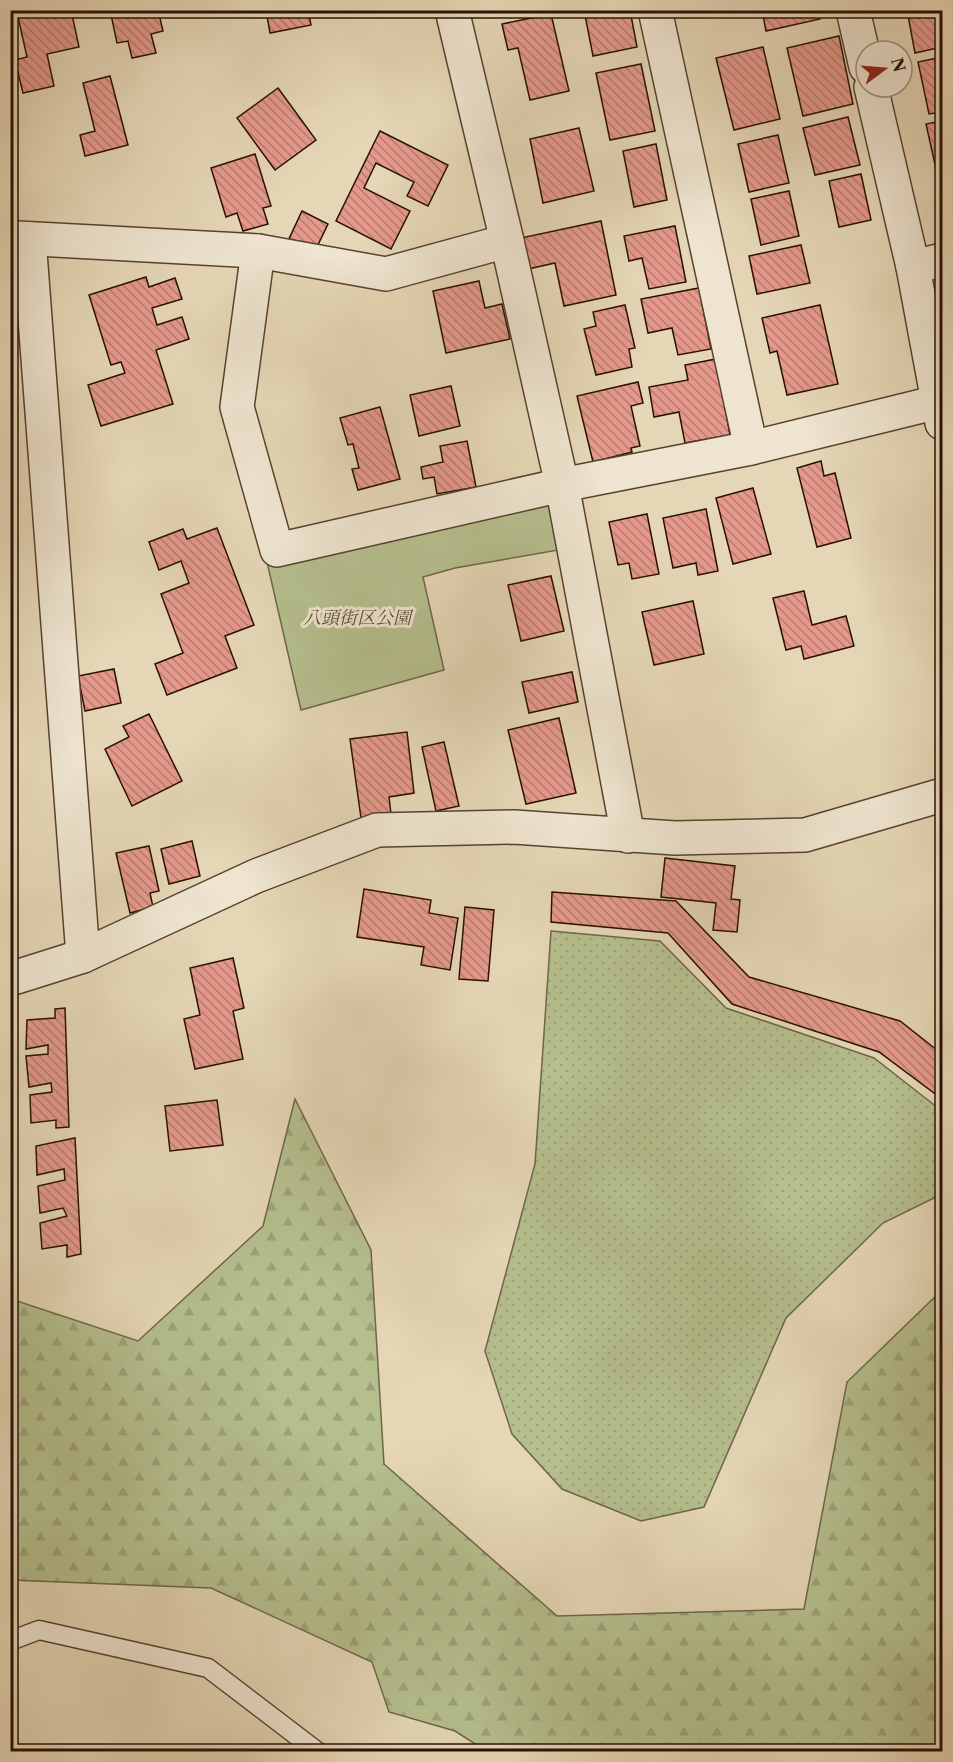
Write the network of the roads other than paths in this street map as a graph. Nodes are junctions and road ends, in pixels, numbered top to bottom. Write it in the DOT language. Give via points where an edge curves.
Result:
graph roads {
  1 [pos="452,10"];
  2 [pos="655,10"];
  3 [pos="853,10"];
  4 [pos="860,39"];
  5 [pos="875,99"];
  6 [pos="19,231"];
  7 [pos="507,241"];
  8 [pos="258,251"];
  9 [pos="928,263"];
  10 [pos="10,285"];
  11 [pos="940,413"];
  12 [pos="751,448"];
  13 [pos="562,485"];
  14 [pos="942,795"];
  15 [pos="628,836"];
  16 [pos="83,956"];
  17 [pos="10,979"];
  18 [pos="10,1641"];
  19 [pos="318,1752"];
  1 -- 7 [label="street"];
  2 -- 12 [label="street"];
  3 -- 4 [label="street"];
  5 -- 9 [label="street"];
  6 -- 8 [label="street"];
  6 -- 10 [label="street"];
  6 -- 16 [label="street"];
  7 -- 8 [label="street" via="386,274"];
  7 -- 13 [label="street"];
  8 -- 13 [label="street" via="237,407 277,550"];
  9 -- 11 [label="street"];
  11 -- 12 [label="street"];
  12 -- 13 [label="street"];
  13 -- 15 [label="street"];
  14 -- 15 [label="street" via="805,835"];
  15 -- 16 [label="street" via="514,827 377,830 256,876"];
  16 -- 17 [label="street"];
  18 -- 19 [label="lane" via="39,1630 208,1668"];
}
